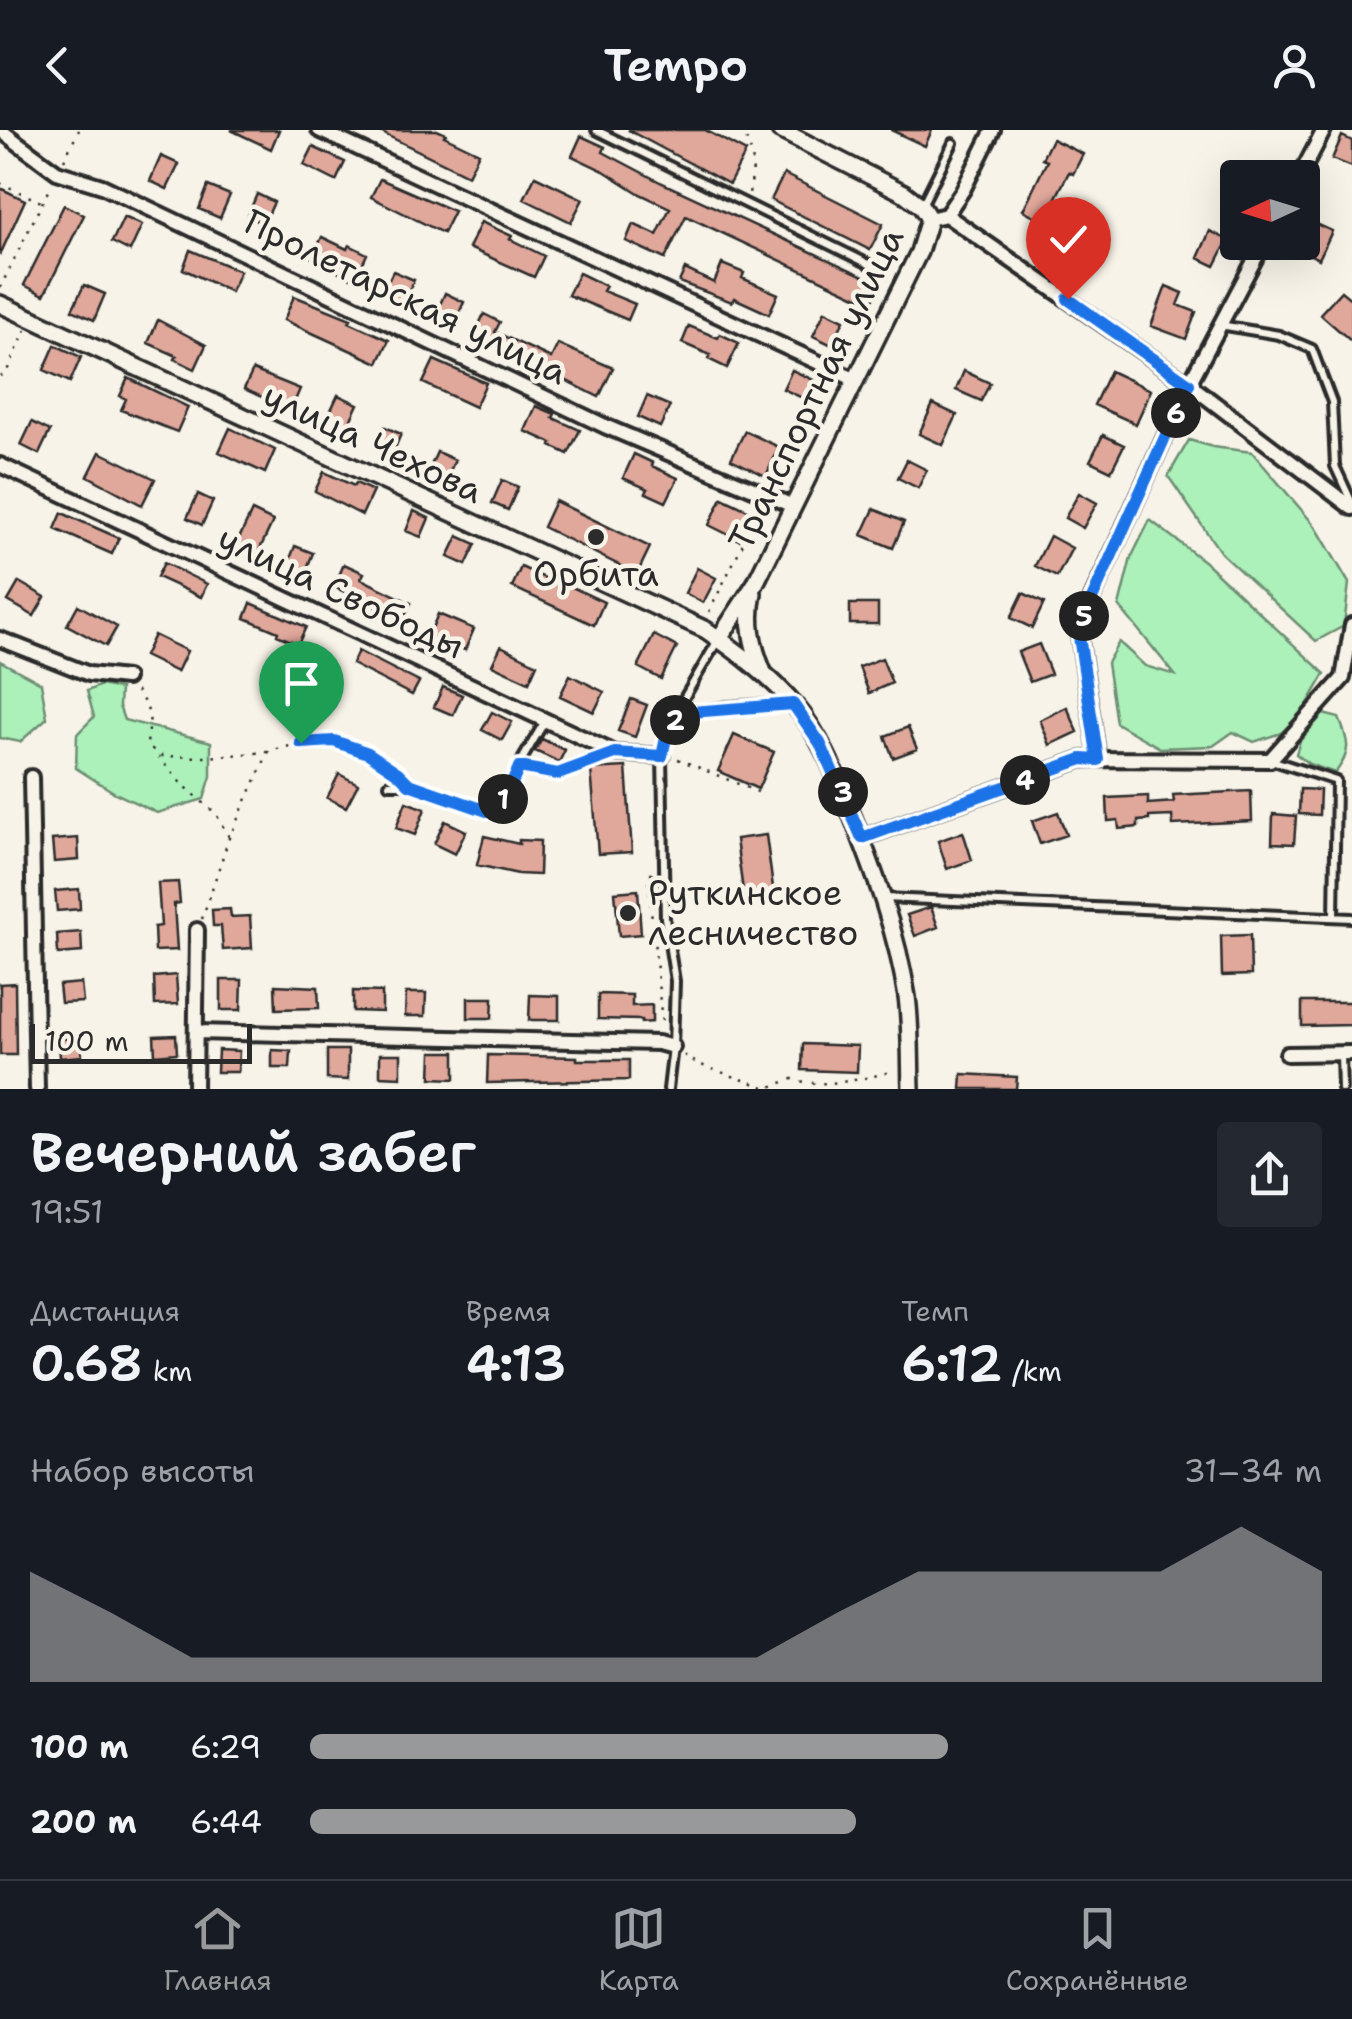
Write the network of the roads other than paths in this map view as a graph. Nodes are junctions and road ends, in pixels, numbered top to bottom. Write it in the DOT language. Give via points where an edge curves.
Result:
graph roads {
  1 [pos="0,130"];
  2 [pos="319,130"];
  3 [pos="596,130"];
  4 [pos="617,130"];
  5 [pos="780,130"];
  6 [pos="993,130"];
  7 [pos="1324,130"];
  8 [pos="811,137"];
  9 [pos="614,139"];
  10 [pos="954,143"];
  11 [pos="1308,160"];
  12 [pos="925,213"];
  13 [pos="946,215"];
  14 [pos="1254,260"];
  15 [pos="879,269"];
  16 [pos="0,304"];
  17 [pos="1220,324"];
  18 [pos="856,380"];
  19 [pos="1189,384"];
  20 [pos="0,465"];
  21 [pos="793,506"];
  22 [pos="1352,506"];
  23 [pos="755,584"];
  24 [pos="1352,625"];
  25 [pos="0,639"];
  26 [pos="719,639"];
  27 [pos="764,672"];
  28 [pos="126,678"];
  29 [pos="793,704"];
  30 [pos="546,720"];
  31 [pos="669,724"];
  32 [pos="615,753"];
  33 [pos="668,757"];
  34 [pos="1098,760"];
  35 [pos="1270,760"];
  36 [pos="519,767"];
  37 [pos="30,777"];
  38 [pos="388,784"];
  39 [pos="862,838"];
  40 [pos="884,898"];
  41 [pos="1334,917"];
  42 [pos="1352,918"];
  43 [pos="196,930"];
  44 [pos="196,1032"];
  45 [pos="668,1046"];
  46 [pos="1346,1053"];
  47 [pos="1288,1054"];
  48 [pos="38,1089"];
  49 [pos="195,1089"];
  50 [pos="668,1089"];
  51 [pos="910,1089"];
  52 [pos="1342,1089"];
  1 -- 21 [label="street, Пролетарская улица" via="57,172 102,186 607,427"];
  2 -- 18 [label="street"];
  3 -- 9 [label="lane"];
  4 -- 9 [label="lane"];
  5 -- 8 [label="street"];
  6 -- 13 [label="street, Транспортная улица"];
  7 -- 11 [label="street"];
  8 -- 12 [label="street"];
  9 -- 15 [label="lane"];
  10 -- 12 [label="lane"];
  12 -- 13 [label="street"];
  12 -- 18 [label="street, Транспортная улица" via="919,252"];
  13 -- 19 [label="street"];
  14 -- 17 [label="street"];
  16 -- 26 [label="street, улица Чехова"];
  17 -- 19 [label="street"];
  17 -- 22 [label="lane" via="1312,349 1332,402 1335,466"];
  18 -- 21 [label="street, Транспортная улица"];
  19 -- 22 [label="street"];
  19 -- 34 [label="street" via="1078,630"];
  20 -- 30 [label="street, улица Свободы"];
  21 -- 23 [label="street, Транспортная улица"];
  23 -- 26 [label="street"];
  23 -- 27 [label="street" via="750,630"];
  24 -- 35 [label="street" via="1342,678"];
  25 -- 28 [label="street" via="89,674"];
  26 -- 27 [label="street"];
  26 -- 31 [label="lane"];
  27 -- 29 [label="street"];
  29 -- 31 [label="lane" via="691,712"];
  29 -- 39 [label="street" via="820,743"];
  30 -- 32 [label="street, улица Свободы"];
  30 -- 36 [label="lane"];
  31 -- 33 [label="lane"];
  32 -- 33 [label="street, улица Свободы"];
  32 -- 36 [label="lane" via="558,774"];
  33 -- 45 [label="lane" via="665,918 675,981"];
  34 -- 35 [label="street"];
  34 -- 39 [label="street" via="1082,759"];
  35 -- 41 [label="lane" via="1336,781"];
  36 -- 38 [label="lane" via="506,798 487,811 409,784"];
  37 -- 48 [label="street"];
  39 -- 40 [label="street"];
  40 -- 41 [label="lane"];
  40 -- 51 [label="street" via="907,1001"];
  41 -- 42 [label="lane"];
  43 -- 44 [label="street"];
  44 -- 45 [label="street"];
  44 -- 49 [label="street"];
  45 -- 50 [label="lane"];
  46 -- 47 [label="street"];
  46 -- 52 [label="lane"];
}
